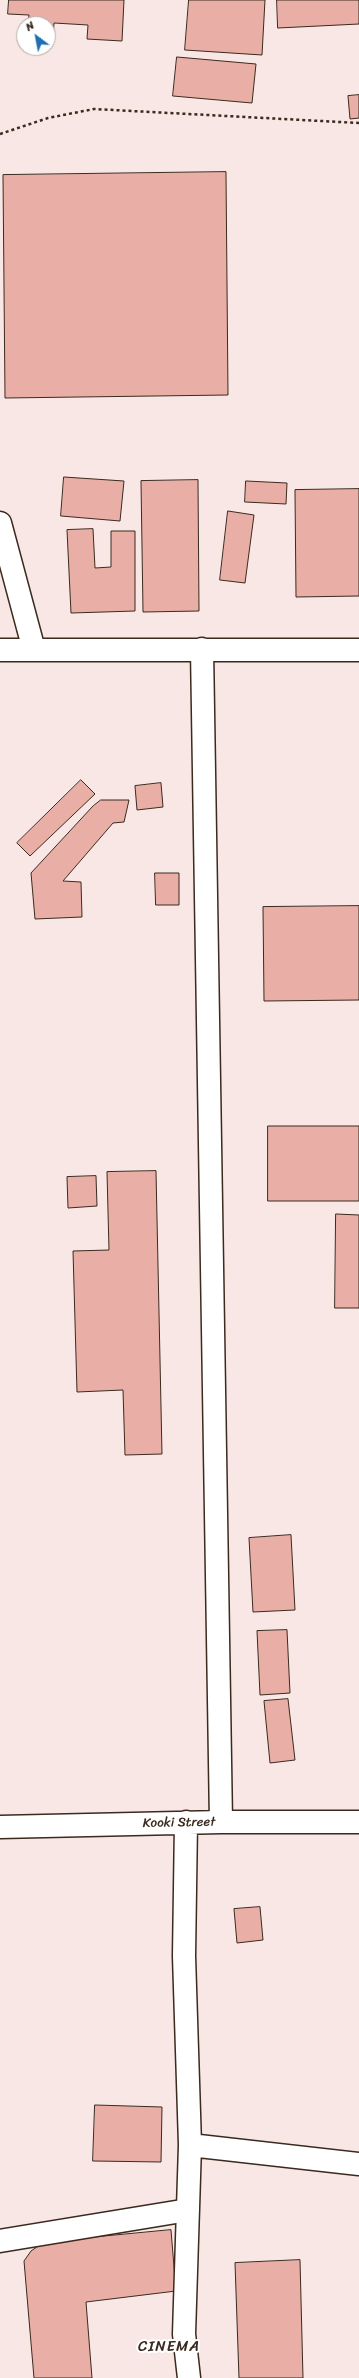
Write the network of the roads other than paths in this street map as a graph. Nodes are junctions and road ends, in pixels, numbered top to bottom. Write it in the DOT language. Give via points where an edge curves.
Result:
graph roads {
  1 [pos="0,523"];
  2 [pos="202,649"];
  3 [pos="0,650"];
  4 [pos="34,650"];
  5 [pos="359,650"];
  6 [pos="186,1822"];
  7 [pos="221,1822"];
  8 [pos="359,1822"];
  9 [pos="0,1827"];
  10 [pos="190,2144"];
  11 [pos="359,2164"];
  12 [pos="188,2210"];
  13 [pos="0,2241"];
  14 [pos="189,2378"];
  1 -- 4 [label="street"];
  2 -- 4 [label="street"];
  2 -- 5 [label="street"];
  2 -- 7 [label="street"];
  3 -- 4 [label="street"];
  6 -- 7 [label="street, Kooki Street"];
  6 -- 9 [label="street, Kooki Street"];
  6 -- 10 [label="street" via="184,1956"];
  7 -- 8 [label="street, Kooki Street"];
  10 -- 11 [label="street"];
  10 -- 12 [label="street"];
  12 -- 13 [label="street"];
  12 -- 14 [label="street" via="184,2334"];
}
